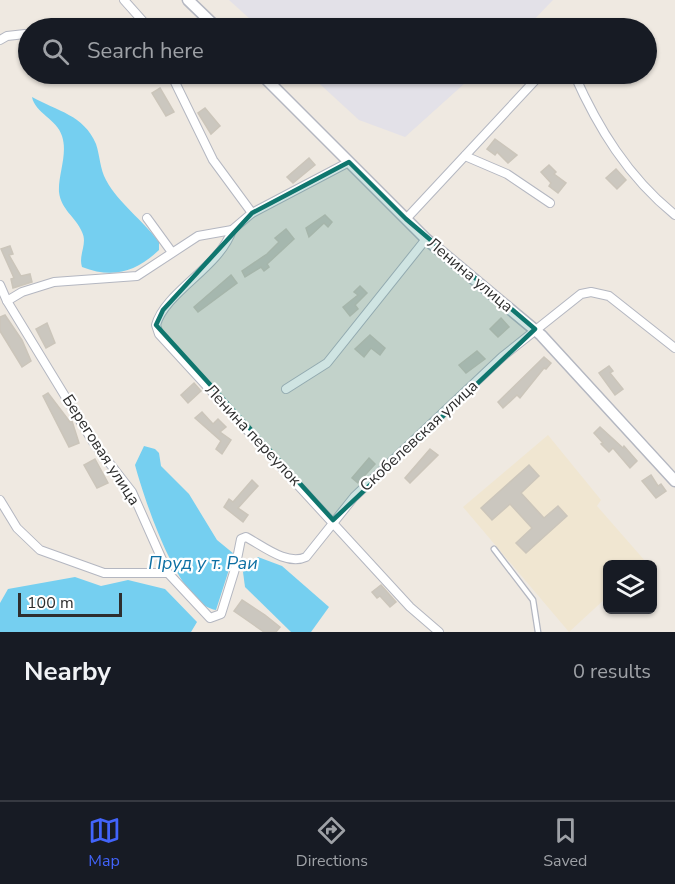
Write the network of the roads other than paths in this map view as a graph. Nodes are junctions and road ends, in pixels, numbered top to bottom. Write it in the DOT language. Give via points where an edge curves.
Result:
graph roads {
  1 [pos="124,0"];
  2 [pos="188,0"];
  3 [pos="140,18"];
  4 [pos="207,18"];
  5 [pos="18,35"];
  6 [pos="0,40"];
  7 [pos="176,84"];
  8 [pos="271,84"];
  9 [pos="533,84"];
  10 [pos="578,84"];
  11 [pos="465,156"];
  12 [pos="349,162"];
  13 [pos="550,203"];
  14 [pos="252,213"];
  15 [pos="675,215"];
  16 [pos="147,218"];
  17 [pos="406,219"];
  18 [pos="232,230"];
  19 [pos="426,239"];
  20 [pos="171,251"];
  21 [pos="0,285"];
  22 [pos="7,301"];
  23 [pos="535,328"];
  24 [pos="675,348"];
  25 [pos="286,389"];
  26 [pos="675,481"];
  27 [pos="0,500"];
  28 [pos="333,520"];
  29 [pos="494,549"];
  30 [pos="168,573"];
  31 [pos="210,618"];
  32 [pos="439,632"];
  33 [pos="538,632"];
  1 -- 3 [label="street"];
  2 -- 4 [label="street"];
  5 -- 6 [label="street"];
  7 -- 14 [label="street" via="213,160"];
  8 -- 12 [label="street, Ленина улица"];
  9 -- 11 [label="street"];
  10 -- 15 [label="street" via="591,113 622,161"];
  11 -- 13 [label="street" via="507,174"];
  11 -- 17 [label="street"];
  12 -- 14 [label="street"];
  12 -- 17 [label="street, Ленина улица"];
  14 -- 18 [label="street"];
  16 -- 20 [label="street"];
  17 -- 19 [label="street, Ленина улица"];
  18 -- 20 [label="street" via="198,236"];
  18 -- 28 [label="street, Ленина переулок" via="203,271 163,310 156,325 159,334"];
  19 -- 23 [label="street, Ленина улица"];
  19 -- 25 [label="street" via="327,363"];
  20 -- 22 [label="street" via="137,276 54,282"];
  21 -- 22 [label="street, Береговая улица"];
  22 -- 30 [label="street, Береговая улица" via="93,442 132,492"];
  23 -- 24 [label="street, Скобелевская улица" via="581,294 591,292 609,297"];
  23 -- 26 [label="street, Ленина улица"];
  23 -- 28 [label="street, Скобелевская улица"];
  27 -- 30 [label="street" via="17,528 40,550 104,573"];
  28 -- 31 [label="street, Скобелевская улица" via="313,550 298,560 289,560 246,537 241,539 221,614"];
  28 -- 32 [label="street, Ленина переулок" via="410,607"];
  29 -- 33 [label="lane" via="534,600"];
  30 -- 31 [label="street, Береговая улица"];
}
